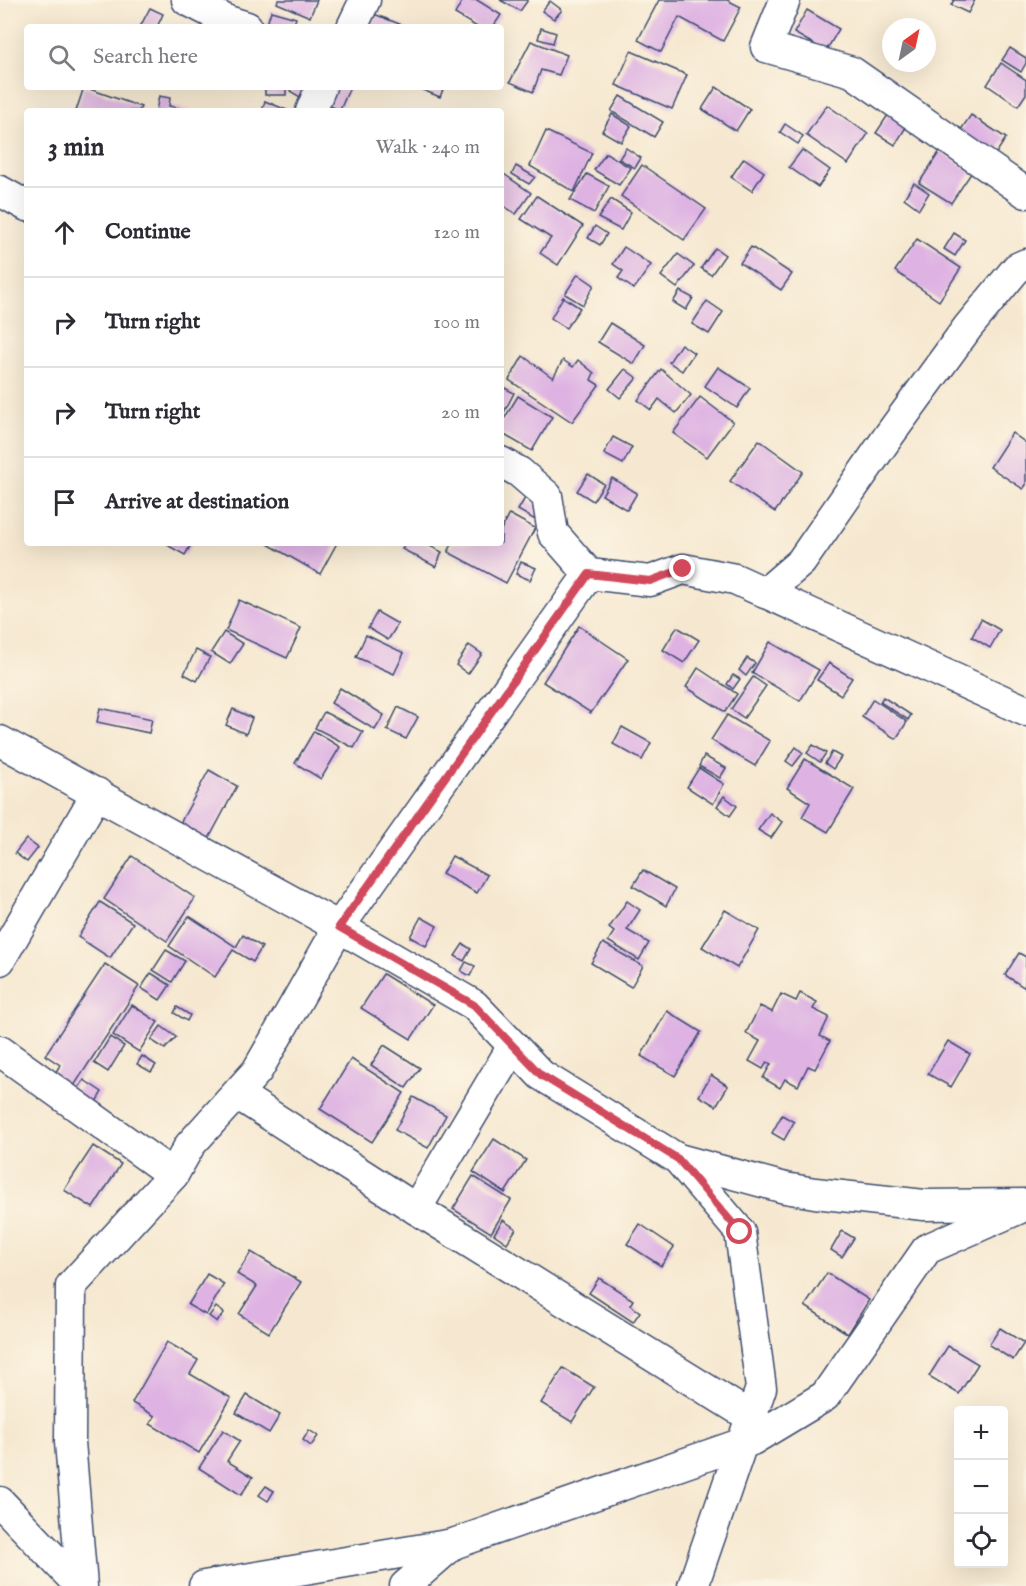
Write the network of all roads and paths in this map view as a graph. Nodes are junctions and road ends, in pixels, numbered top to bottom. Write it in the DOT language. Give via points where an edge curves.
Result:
graph roads {
  1 [pos="187,0"];
  2 [pos="365,0"];
  3 [pos="785,0"];
  4 [pos="238,24"];
  5 [pos="353,24"];
  6 [pos="320,90"];
  7 [pos="312,108"];
  8 [pos="0,191"];
  9 [pos="1026,193"];
  10 [pos="24,204"];
  11 [pos="1026,264"];
  12 [pos="504,464"];
  13 [pos="589,574"];
  14 [pos="765,593"];
  15 [pos="1026,711"];
  16 [pos="0,741"];
  17 [pos="97,793"];
  18 [pos="339,927"];
  19 [pos="0,960"];
  20 [pos="513,1047"];
  21 [pos="0,1051"];
  22 [pos="237,1094"];
  23 [pos="678,1159"];
  24 [pos="173,1176"];
  25 [pos="1026,1205"];
  26 [pos="416,1209"];
  27 [pos="747,1430"];
  28 [pos="0,1502"];
  29 [pos="453,1544"];
  30 [pos="697,1572"];
  31 [pos="81,1586"];
  32 [pos="204,1586"];
  33 [pos="405,1586"];
  34 [pos="675,1586"];
  1 -- 4 [label="street"];
  2 -- 5 [label="street"];
  3 -- 9 [label="street" via="766,47 852,72"];
  6 -- 7 [label="street"];
  8 -- 10 [label="street"];
  11 -- 14 [label="street" via="1017,268 968,327 801,562"];
  12 -- 13 [label="street" via="547,496 553,533"];
  13 -- 14 [label="street" via="650,581 683,569 735,579"];
  13 -- 18 [label="street"];
  14 -- 15 [label="street"];
  16 -- 17 [label="street"];
  17 -- 18 [label="street"];
  17 -- 19 [label="street"];
  18 -- 20 [label="street" via="474,1005"];
  18 -- 22 [label="street" via="256,1071"];
  20 -- 23 [label="street" via="541,1075"];
  20 -- 26 [label="street"];
  21 -- 24 [label="street"];
  22 -- 24 [label="street" via="190,1145"];
  22 -- 26 [label="street"];
  23 -- 25 [label="street" via="815,1193 924,1205"];
  23 -- 27 [label="street" via="740,1232 761,1388"];
  24 -- 31 [label="street" via="71,1286 70,1442"];
  25 -- 27 [label="street" via="927,1248 825,1396 752,1440"];
  26 -- 27 [label="street"];
  27 -- 29 [label="street"];
  27 -- 30 [label="street"];
  28 -- 31 [label="street"];
  29 -- 32 [label="street"];
  29 -- 33 [label="street"];
  30 -- 34 [label="street"];
}
